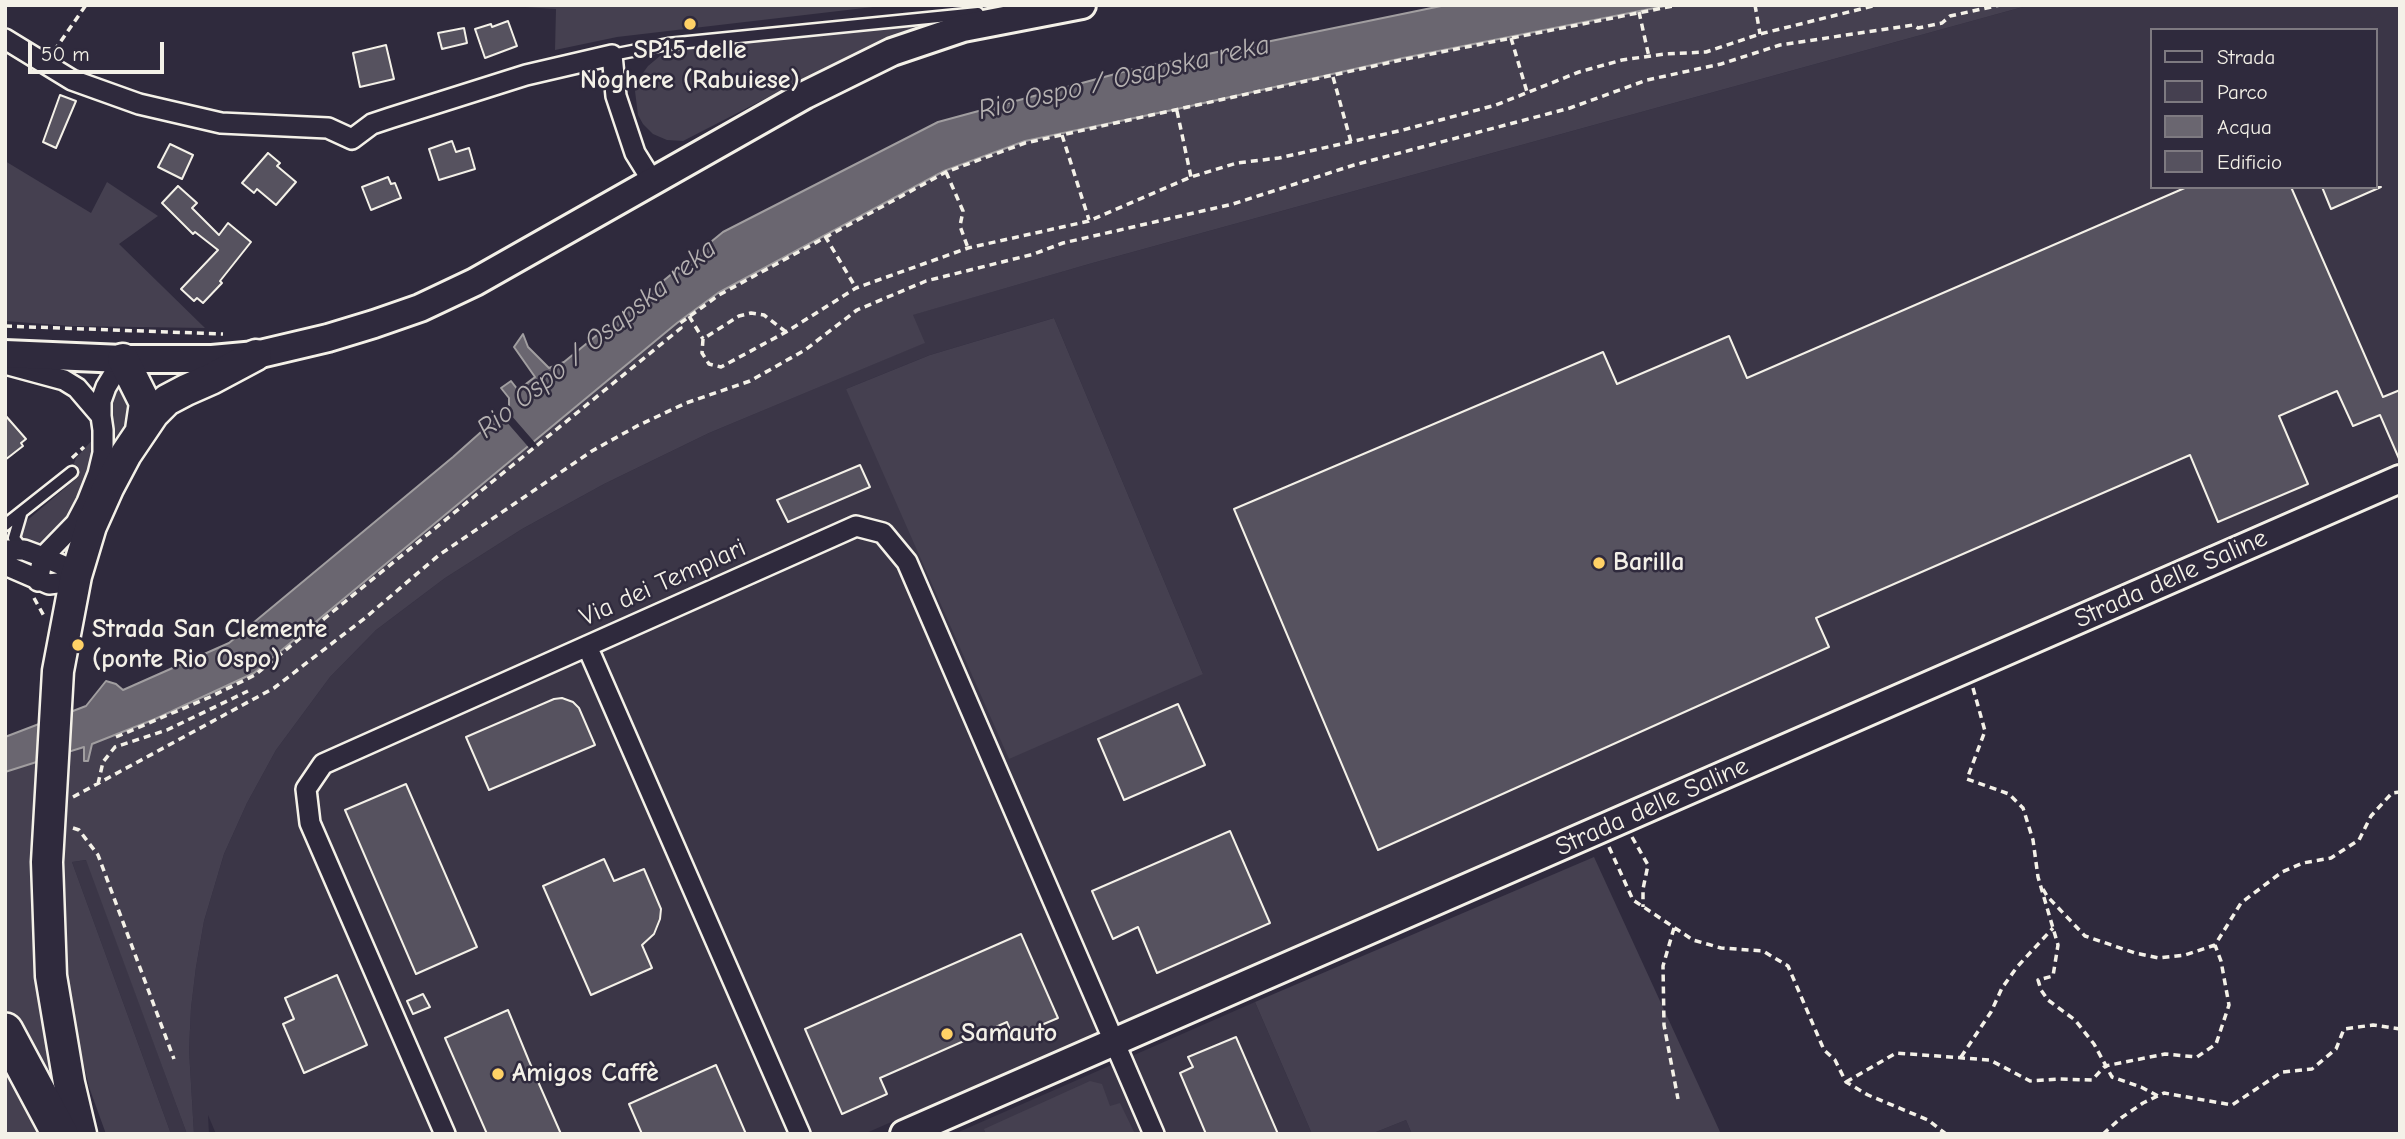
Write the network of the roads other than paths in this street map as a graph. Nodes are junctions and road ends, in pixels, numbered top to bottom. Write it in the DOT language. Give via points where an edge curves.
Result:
graph roads {
  1 [pos="1082,5"];
  2 [pos="1049,11"];
  3 [pos="5,39"];
  4 [pos="612,55"];
  5 [pos="653,182"];
  6 [pos="5,354"];
  7 [pos="256,355"];
  8 [pos="123,359"];
  9 [pos="5,364"];
  10 [pos="101,416"];
  11 [pos="141,430"];
  12 [pos="70,469"];
  13 [pos="2400,479"];
  14 [pos="21,514"];
  15 [pos="5,525"];
  16 [pos="14,550"];
  17 [pos="43,557"];
  18 [pos="5,565"];
  19 [pos="76,576"];
  20 [pos="38,581"];
  21 [pos="587,646"];
  22 [pos="5,1031"];
  23 [pos="1115,1041"];
  24 [pos="60,1134"];
  25 [pos="81,1134"];
  26 [pos="444,1134"];
  27 [pos="800,1134"];
  28 [pos="904,1134"];
  29 [pos="1154,1134"];
  1 -- 2 [label="street"];
  2 -- 4 [label="lane" via="887,21 668,44"];
  2 -- 5 [label="street" via="963,28 892,52 805,95"];
  3 -- 4 [label="street" via="72,80 153,107 220,123 328,128 352,139 390,118 526,75"];
  4 -- 5 [label="street" via="616,96 635,153"];
  5 -- 7 [label="street" via="420,308"];
  6 -- 8 [label="street"];
  7 -- 8 [label="street"];
  7 -- 11 [label="main road" via="167,400"];
  8 -- 10 [label="street" via="106,387"];
  8 -- 11 [label="main road" via="145,403"];
  9 -- 10 [label="street" via="64,380"];
  10 -- 17 [label="street" via="103,453 98,474 76,523"];
  11 -- 19 [label="main road" via="91,526"];
  12 -- 14 [label="lane"];
  13 -- 23 [label="street, Strada delle Saline"];
  14 -- 15 [label="lane"];
  14 -- 16 [label="lane"];
  16 -- 17 [label="street"];
  17 -- 19 [label="street"];
  17 -- 20 [label="street"];
  18 -- 20 [label="street"];
  19 -- 20 [label="street" via="66,582"];
  19 -- 25 [label="main road" via="58,671 60,797 47,862 51,976"];
  21 -- 23 [label="street, Via dei Templari" via="856,526 883,533 907,562"];
  21 -- 26 [label="street, Via dei Templari" via="323,764 306,789 310,823"];
  21 -- 27 [label="street"];
  22 -- 24 [label="highway"];
  23 -- 28 [label="street, Strada delle Saline"];
  23 -- 29 [label="street, Via dei Templari"];
}
